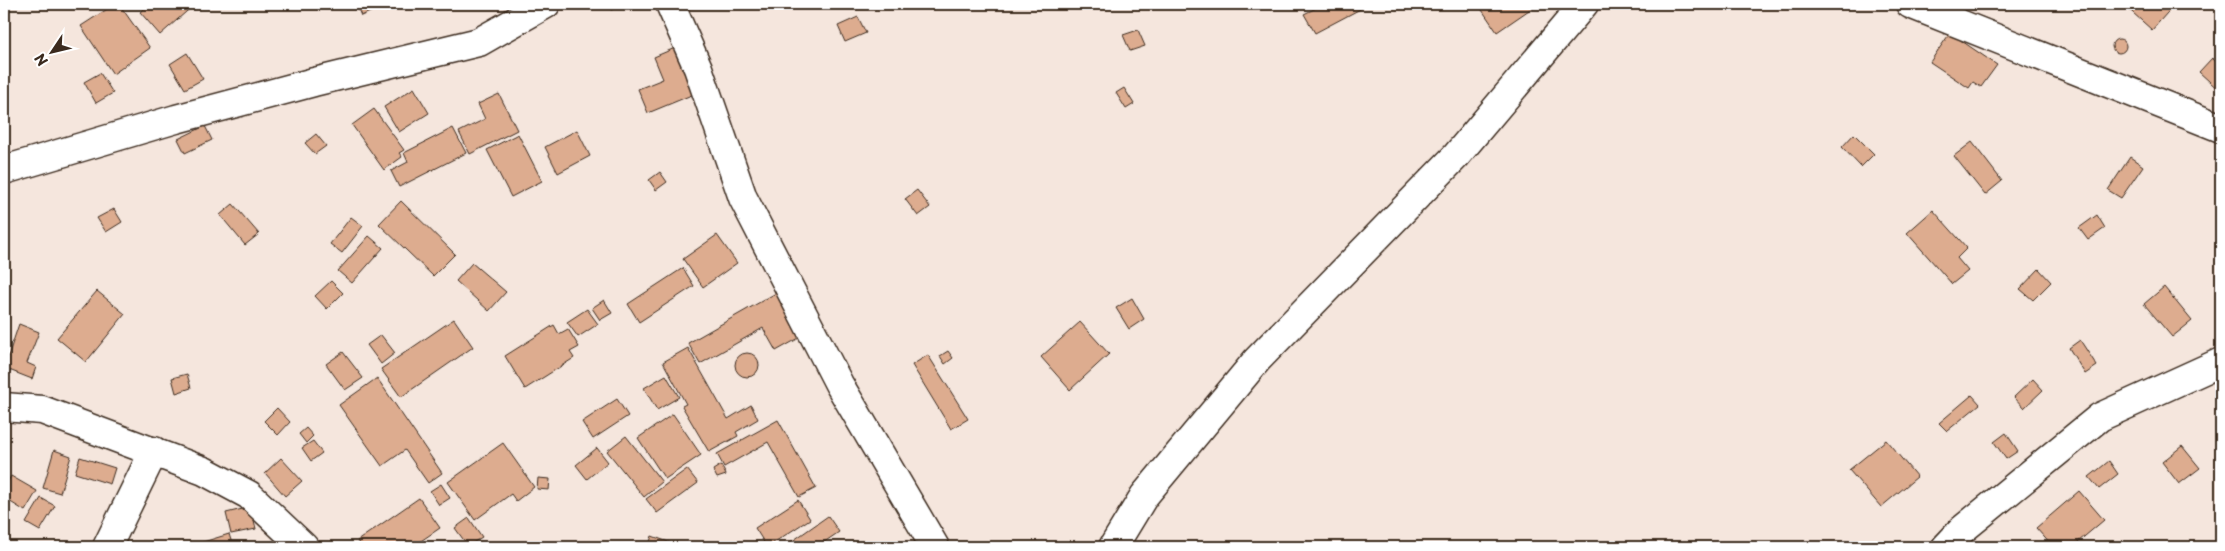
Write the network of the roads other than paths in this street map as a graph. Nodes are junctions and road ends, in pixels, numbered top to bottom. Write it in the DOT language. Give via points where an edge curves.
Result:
graph roads {
  1 [pos="546,4"];
  2 [pos="670,4"];
  3 [pos="1584,4"];
  4 [pos="1910,4"];
  5 [pos="2221,128"];
  6 [pos="4,170"];
  7 [pos="2221,362"];
  8 [pos="4,407"];
  9 [pos="154,451"];
  10 [pos="107,547"];
  11 [pos="304,547"];
  12 [pos="935,547"];
  13 [pos="1112,547"];
  14 [pos="1946,547"];
  1 -- 6 [label="lane" via="479,42 176,119"];
  2 -- 12 [label="lane" via="698,68 742,198 839,384"];
  3 -- 13 [label="lane" via="1456,156 1257,360 1144,496"];
  4 -- 5 [label="lane"];
  7 -- 14 [label="lane" via="2100,417 1963,529"];
  8 -- 9 [label="lane" via="42,410"];
  9 -- 10 [label="lane"];
  9 -- 11 [label="lane" via="204,471 249,495"];
}
